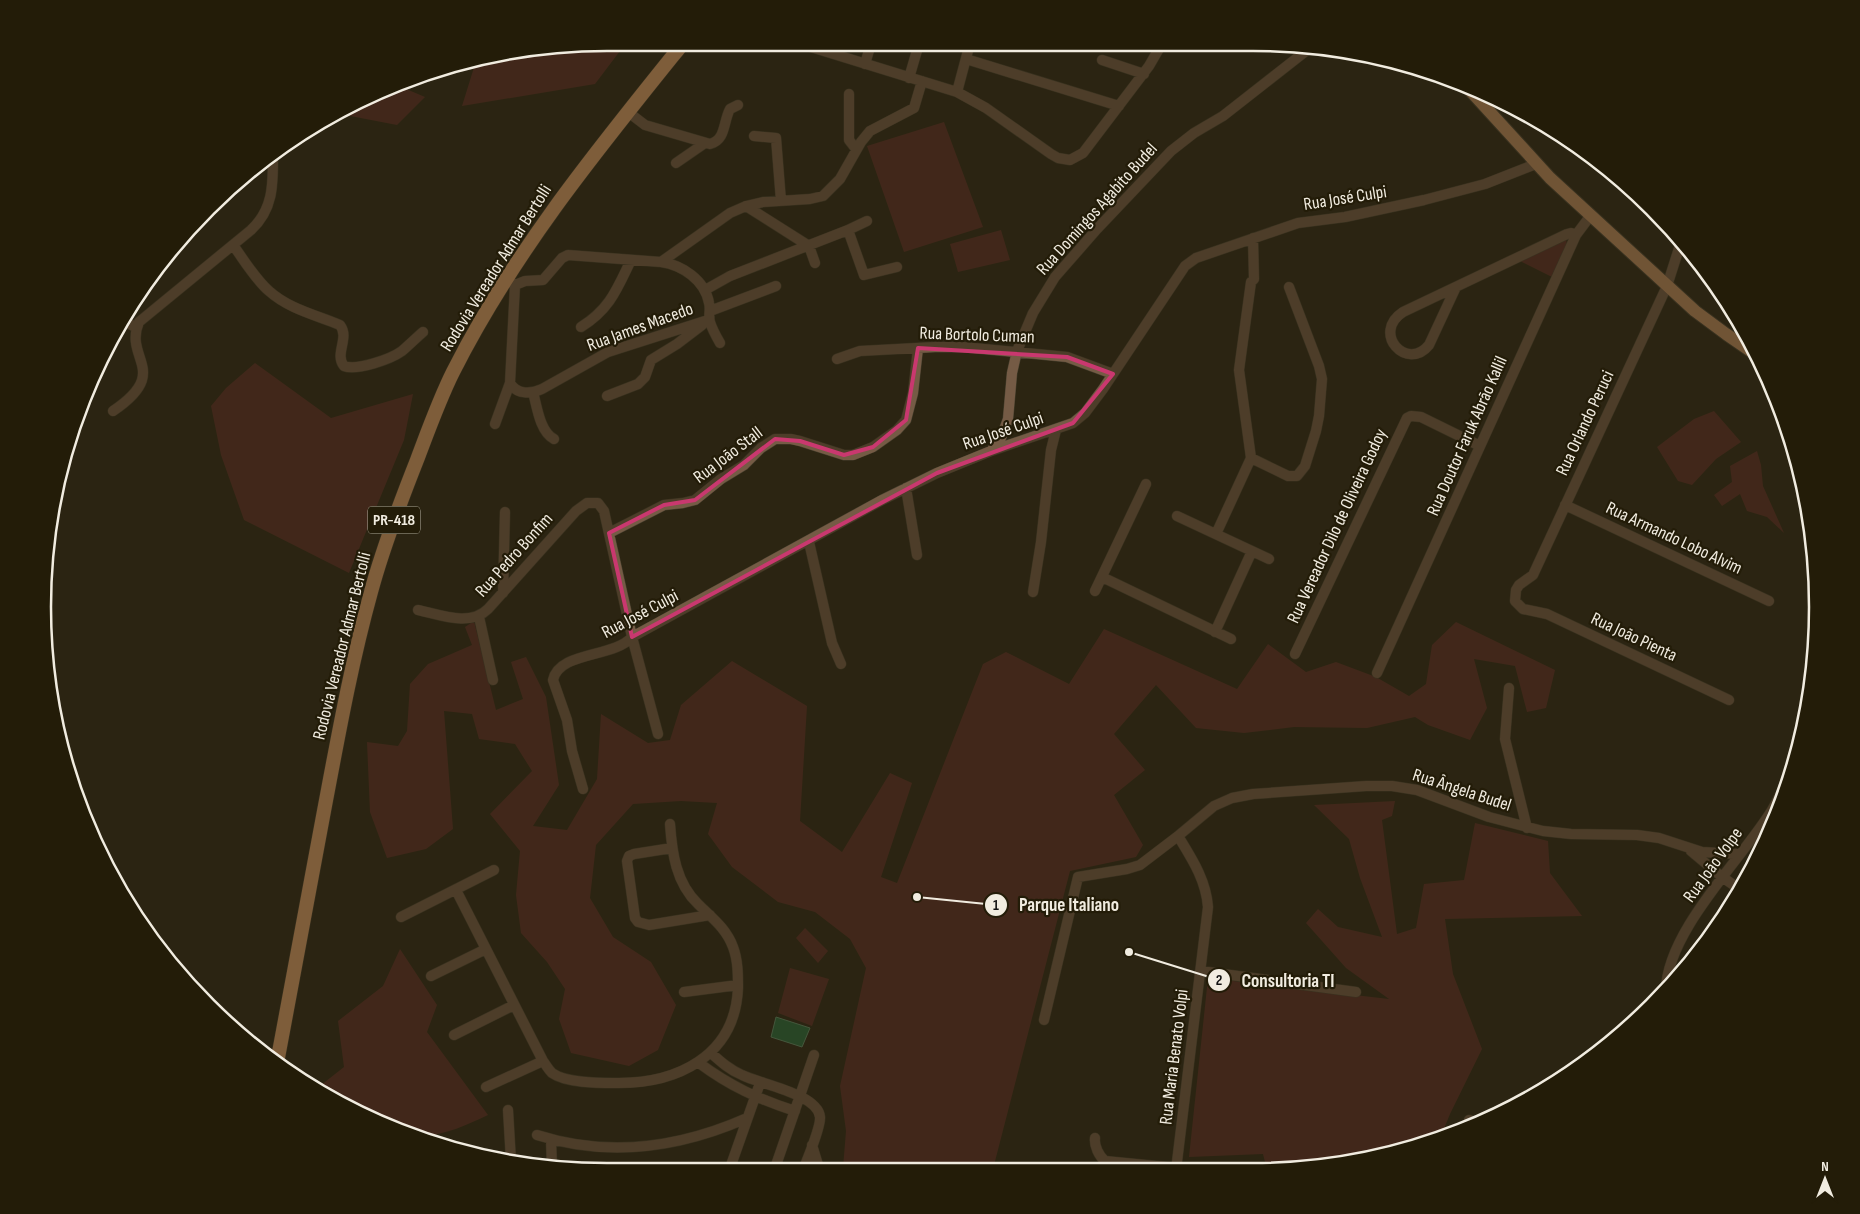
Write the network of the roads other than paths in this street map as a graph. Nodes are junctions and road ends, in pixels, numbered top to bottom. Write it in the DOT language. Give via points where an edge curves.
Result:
graph roads {
  1 [pos="677,51"];
  2 [pos="829,51"];
  3 [pos="869,51"];
  4 [pos="917,51"];
  5 [pos="968,51"];
  6 [pos="1154,52"];
  7 [pos="1304,54"];
  8 [pos="966,59"];
  9 [pos="1102,60"];
  10 [pos="865,64"];
  11 [pos="1144,74"];
  12 [pos="909,78"];
  13 [pos="922,81"];
  14 [pos="957,92"];
  15 [pos="849,94"];
  16 [pos="1478,100"];
  17 [pos="738,105"];
  18 [pos="1120,106"];
  19 [pos="628,112"];
  20 [pos="754,136"];
  21 [pos="705,143"];
  22 [pos="856,149"];
  23 [pos="273,163"];
  24 [pos="676,163"];
  25 [pos="1536,164"];
  26 [pos="781,201"];
  27 [pos="746,206"];
  28 [pos="1591,215"];
  29 [pos="867,221"];
  30 [pos="848,230"];
  31 [pos="1576,234"];
  32 [pos="1251,238"];
  33 [pos="233,245"];
  34 [pos="809,246"];
  35 [pos="1678,250"];
  36 [pos="631,260"];
  37 [pos="661,262"];
  38 [pos="815,263"];
  39 [pos="897,267"];
  40 [pos="510,283"];
  41 [pos="776,286"];
  42 [pos="1667,286"];
  43 [pos="1288,287"];
  44 [pos="1456,287"];
  45 [pos="705,290"];
  46 [pos="709,315"];
  47 [pos="129,324"];
  48 [pos="581,327"];
  49 [pos="137,328"];
  50 [pos="423,332"];
  51 [pos="720,343"];
  52 [pos="1741,343"];
  53 [pos="918,348"];
  54 [pos="1017,351"];
  55 [pos="837,359"];
  56 [pos="1113,374"];
  57 [pos="510,383"];
  58 [pos="533,392"];
  59 [pos="607,396"];
  60 [pos="113,411"];
  61 [pos="495,424"];
  62 [pos="1056,430"];
  63 [pos="554,440"];
  64 [pos="1480,446"];
  65 [pos="991,452"];
  66 [pos="1252,458"];
  67 [pos="1146,484"];
  68 [pos="906,488"];
  69 [pos="1565,505"];
  70 [pos="505,512"];
  71 [pos="1177,516"];
  72 [pos="609,532"];
  73 [pos="1216,534"];
  74 [pos="809,542"];
  75 [pos="1252,551"];
  76 [pos="917,555"];
  77 [pos="1269,559"];
  78 [pos="1102,576"];
  79 [pos="1095,591"];
  80 [pos="1033,592"];
  81 [pos="503,593"];
  82 [pos="1769,601"];
  83 [pos="1523,609"];
  84 [pos="418,610"];
  85 [pos="479,616"];
  86 [pos="1215,632"];
  87 [pos="632,637"];
  88 [pos="1231,639"];
  89 [pos="1296,654"];
  90 [pos="841,664"];
  91 [pos="1377,673"];
  92 [pos="492,680"];
  93 [pos="1509,688"];
  94 [pos="1729,700"];
  95 [pos="658,734"];
  96 [pos="583,789"];
  97 [pos="1768,816"];
  98 [pos="670,824"];
  99 [pos="1527,828"];
  100 [pos="1178,836"];
  101 [pos="672,848"];
  102 [pos="1688,848"];
  103 [pos="1738,854"];
  104 [pos="494,870"];
  105 [pos="1722,877"];
  106 [pos="1734,885"];
  107 [pos="456,890"];
  108 [pos="710,915"];
  109 [pos="401,917"];
  110 [pos="486,949"];
  111 [pos="1201,972"];
  112 [pos="1669,975"];
  113 [pos="431,976"];
  114 [pos="738,985"];
  115 [pos="684,992"];
  116 [pos="1356,992"];
  117 [pos="514,1005"];
  118 [pos="1044,1020"];
  119 [pos="454,1035"];
  120 [pos="711,1053"];
  121 [pos="279,1055"];
  122 [pos="814,1055"];
  123 [pos="543,1061"];
  124 [pos="699,1063"];
  125 [pos="760,1083"];
  126 [pos="486,1087"];
  127 [pos="800,1095"];
  128 [pos="755,1097"];
  129 [pos="508,1110"];
  130 [pos="794,1111"];
  131 [pos="748,1118"];
  132 [pos="537,1135"];
  133 [pos="1095,1138"];
  134 [pos="551,1140"];
  135 [pos="812,1146"];
  136 [pos="511,1154"];
  137 [pos="552,1160"];
  138 [pos="732,1163"];
  139 [pos="777,1163"];
  140 [pos="806,1163"];
  141 [pos="817,1163"];
  142 [pos="1123,1163"];
  143 [pos="1177,1163"];
  1 -- 19 [label="highway, Rodovia Vereador Admar Bertolli / PR-418"];
  2 -- 10 [label="street"];
  3 -- 10 [label="street"];
  4 -- 12 [label="street"];
  5 -- 8 [label="street"];
  6 -- 11 [label="street"];
  7 -- 54 [label="street, Rua Domingos Agabito Budel" via="1223,116 1171,151 1081,246 1044,292"];
  8 -- 14 [label="street"];
  8 -- 18 [label="street"];
  9 -- 11 [label="street"];
  10 -- 12 [label="street"];
  11 -- 18 [label="street"];
  12 -- 13 [label="street"];
  13 -- 14 [label="street"];
  13 -- 22 [label="street" via="914,108 870,132"];
  14 -- 18 [label="street" via="986,108 1051,154 1070,160 1083,153"];
  15 -- 22 [label="street" via="849,140"];
  16 -- 25 [label="main road"];
  17 -- 21 [label="street" via="730,109 716,142"];
  19 -- 21 [label="street" via="645,125"];
  19 -- 40 [label="highway, Rodovia Vereador Admar Bertolli / PR-418" via="579,174"];
  20 -- 26 [label="street" via="776,138"];
  21 -- 24 [label="street"];
  22 -- 26 [label="street" via="840,179 823,196"];
  23 -- 33 [label="street" via="268,209 258,224"];
  25 -- 28 [label="main road"];
  25 -- 32 [label="street, Rua José Culpi" via="1456,192 1366,213 1306,221"];
  26 -- 27 [label="street"];
  27 -- 34 [label="street"];
  27 -- 37 [label="street" via="730,213"];
  28 -- 31 [label="street, Rua Doutor Faruk Abrão Kallil"];
  28 -- 42 [label="main road"];
  29 -- 30 [label="street"];
  30 -- 34 [label="street"];
  30 -- 39 [label="street" via="864,275"];
  31 -- 44 [label="street" via="1570,233"];
  31 -- 64 [label="street, Rua Doutor Faruk Abrão Kallil"];
  32 -- 56 [label="street, Rua José Culpi" via="1196,258 1185,266"];
  32 -- 66 [label="street" via="1254,279 1239,370"];
  33 -- 49 [label="street" via="144,317"];
  33 -- 50 [label="street" via="261,283 276,297 340,325 345,334 341,359 344,366 360,367 394,356"];
  34 -- 38 [label="street"];
  34 -- 45 [label="street" via="730,276"];
  35 -- 42 [label="street, Rua Orlando Peruci"];
  36 -- 37 [label="street"];
  36 -- 40 [label="street" via="568,255 543,280"];
  36 -- 48 [label="street" via="608,305"];
  37 -- 45 [label="street" via="695,278"];
  40 -- 57 [label="street"];
  40 -- 121 [label="highway, Rodovia Vereador Admar Bertolli / PR-418" via="477,328 452,375 405,489 371,590 340,726"];
  41 -- 46 [label="street"];
  42 -- 52 [label="main road" via="1710,324"];
  42 -- 69 [label="street, Rua Orlando Peruci"];
  43 -- 66 [label="street" via="1321,372 1318,424 1305,466 1297,476 1288,476"];
  44 -- 44 [label="street" via="1430,345 1415,354 1403,353 1394,346 1390,332 1393,320"];
  45 -- 46 [label="street"];
  46 -- 51 [label="street"];
  46 -- 58 [label="street, Rua James Macedo" via="608,352"];
  46 -- 59 [label="street" via="677,344 651,360 645,377 638,384"];
  47 -- 49 [label="street"];
  49 -- 60 [label="street" via="143,377 134,394"];
  53 -- 54 [label="street, Rua Bortolo Cuman"];
  53 -- 55 [label="street, Rua Bortolo Cuman" via="860,351"];
  53 -- 72 [label="street, Rua João Stall" via="906,420 873,447 844,455 791,439 775,440 695,500 664,505"];
  54 -- 56 [label="street, Rua Bortolo Cuman" via="1067,357"];
  54 -- 65 [label="street, Rua Domingos Agabito Budel" via="1008,419"];
  56 -- 62 [label="street, Rua José Culpi" via="1078,420"];
  57 -- 58 [label="street" via="516,390"];
  57 -- 61 [label="street"];
  58 -- 63 [label="street" via="544,428"];
  62 -- 65 [label="street, Rua José Culpi"];
  62 -- 80 [label="street"];
  64 -- 89 [label="street, Rua Vereador Dilo de Oliveira Godoy" via="1421,417 1411,416 1404,421"];
  64 -- 91 [label="street, Rua Doutor Faruk Abrão Kallil"];
  65 -- 68 [label="street, Rua José Culpi"];
  66 -- 73 [label="street"];
  67 -- 78 [label="street"];
  68 -- 74 [label="street, Rua José Culpi"];
  68 -- 76 [label="street"];
  69 -- 82 [label="street, Rua Armando Lobo Alvim"];
  69 -- 83 [label="street, Rua Orlando Peruci" via="1533,574 1516,590 1516,601"];
  70 -- 81 [label="street"];
  71 -- 73 [label="street"];
  72 -- 81 [label="street, Rua Pedro Bonfim" via="601,506 594,502 581,506"];
  72 -- 87 [label="street, Rua Pedro Bonfim"];
  73 -- 75 [label="street"];
  74 -- 87 [label="street, Rua José Culpi"];
  74 -- 90 [label="street" via="834,649"];
  75 -- 77 [label="street"];
  75 -- 86 [label="street"];
  78 -- 79 [label="street"];
  78 -- 86 [label="street"];
  81 -- 85 [label="street, Rua Pedro Bonfim"];
  83 -- 94 [label="street, Rua João Pienta" via="1547,614"];
  84 -- 85 [label="street, Rua Pedro Bonfim" via="462,618"];
  85 -- 92 [label="street"];
  86 -- 88 [label="street"];
  87 -- 95 [label="street, Rua Pedro Bonfim"];
  87 -- 96 [label="street, Rua José Culpi" via="623,645 566,663 554,674 554,686 567,720"];
  93 -- 99 [label="street" via="1505,739"];
  97 -- 103 [label="street, Rua João Volpe"];
  98 -- 101 [label="street"];
  99 -- 100 [label="street, Rua Ângela Budel" via="1418,790 1372,786 1232,798 1214,806"];
  99 -- 102 [label="street, Rua Ângela Budel" via="1564,834 1650,836"];
  100 -- 111 [label="street, Rua Maria Benato Volpi" via="1202,878 1207,896"];
  100 -- 118 [label="street, Rua Ângela Budel" via="1134,868 1078,877"];
  101 -- 108 [label="street" via="685,888"];
  101 -- 108 [label="street" via="629,856 635,918 649,925"];
  102 -- 103 [label="street, Rua Ângela Budel"];
  102 -- 105 [label="street"];
  103 -- 105 [label="street, Rua João Volpe"];
  104 -- 107 [label="street"];
  105 -- 106 [label="street"];
  105 -- 112 [label="street, Rua João Volpe" via="1683,937"];
  107 -- 109 [label="street"];
  107 -- 110 [label="street"];
  108 -- 114 [label="street" via="723,928 734,948"];
  110 -- 113 [label="street"];
  110 -- 117 [label="street"];
  111 -- 116 [label="street"];
  111 -- 143 [label="street, Rua Maria Benato Volpi"];
  114 -- 115 [label="street"];
  114 -- 120 [label="street" via="732,1017"];
  117 -- 119 [label="street"];
  117 -- 123 [label="street"];
  120 -- 124 [label="street"];
  120 -- 125 [label="street" via="733,1071"];
  122 -- 127 [label="street"];
  123 -- 124 [label="street" via="552,1072 566,1078 600,1083 667,1077"];
  123 -- 126 [label="street"];
  124 -- 128 [label="street"];
  125 -- 127 [label="street"];
  125 -- 128 [label="street"];
  127 -- 130 [label="street"];
  127 -- 135 [label="street" via="814,1105 820,1116"];
  128 -- 130 [label="street"];
  128 -- 131 [label="street"];
  129 -- 136 [label="street"];
  130 -- 139 [label="street"];
  131 -- 134 [label="street" via="696,1138 656,1146 595,1147"];
  131 -- 138 [label="street"];
  132 -- 134 [label="street"];
  133 -- 142 [label="street" via="1100,1157 1105,1161"];
  134 -- 137 [label="street"];
  135 -- 140 [label="street"];
  135 -- 141 [label="street"];
}
